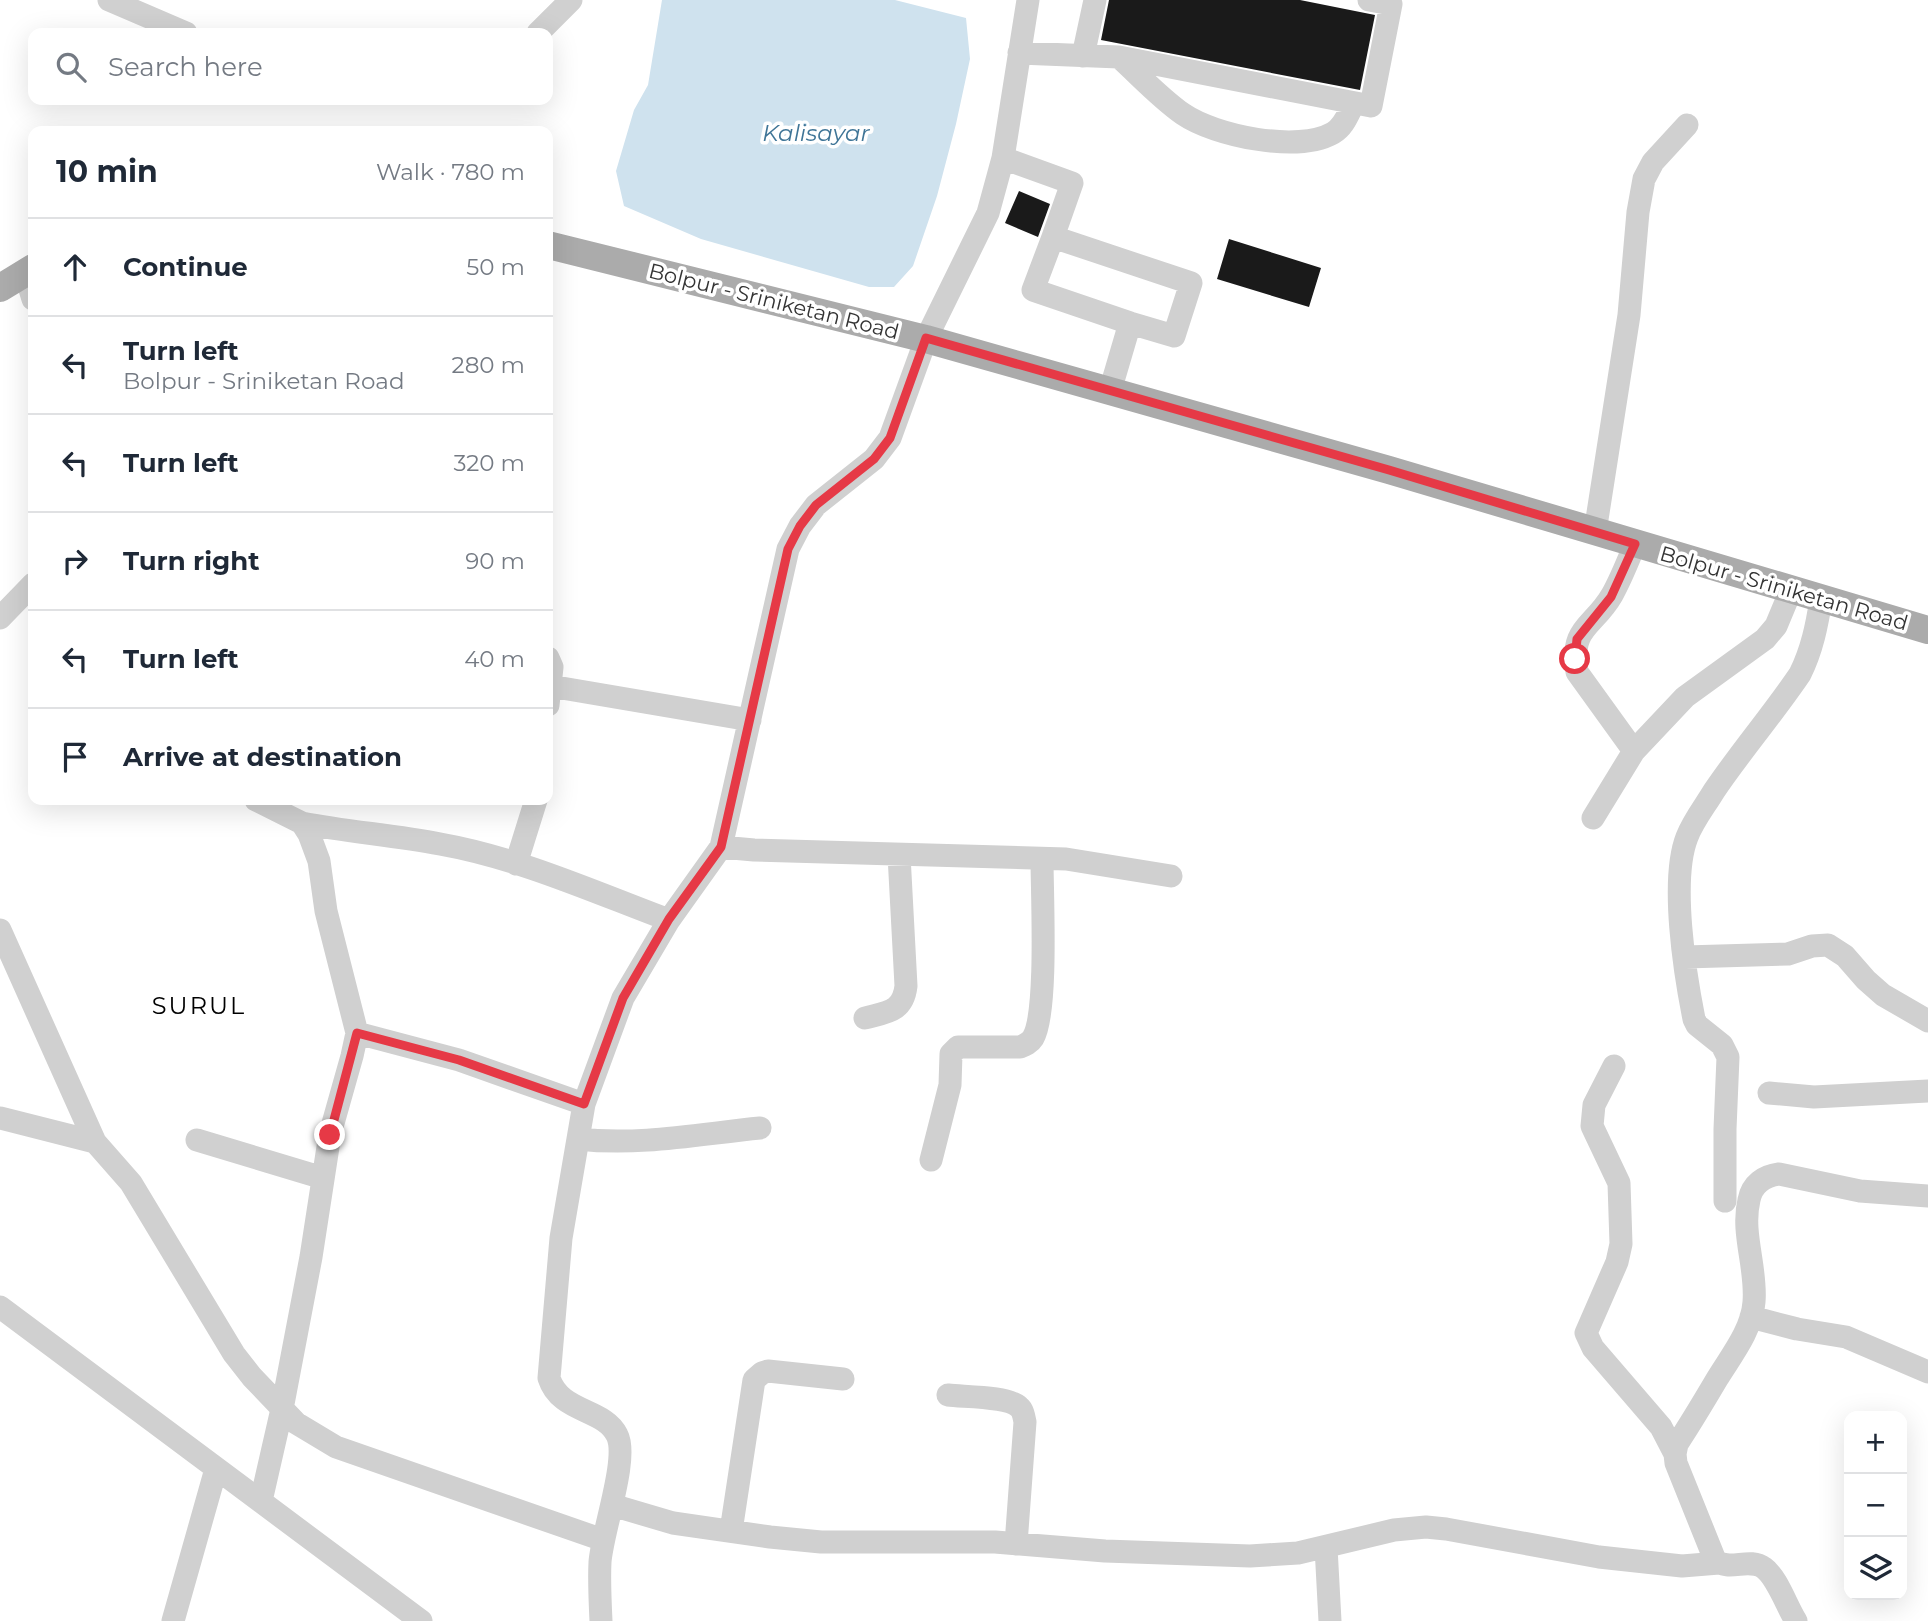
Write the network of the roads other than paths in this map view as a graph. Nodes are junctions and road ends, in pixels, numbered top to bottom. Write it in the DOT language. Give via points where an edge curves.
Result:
graph roads {
  1 [pos="109,0"];
  2 [pos="571,0"];
  3 [pos="1028,0"];
  4 [pos="1095,0"];
  5 [pos="1368,0"];
  6 [pos="174,28"];
  7 [pos="543,28"];
  8 [pos="1019,53"];
  9 [pos="1083,56"];
  10 [pos="1119,57"];
  11 [pos="1354,103"];
  12 [pos="1687,125"];
  13 [pos="1003,158"];
  14 [pos="1052,237"];
  15 [pos="553,246"];
  16 [pos="28,281"];
  17 [pos="0,288"];
  18 [pos="1130,323"];
  19 [pos="926,338"];
  20 [pos="1110,391"];
  21 [pos="1595,532"];
  22 [pos="1635,544"];
  23 [pos="28,589"];
  24 [pos="1791,590"];
  25 [pos="1821,599"];
  26 [pos="0,618"];
  27 [pos="1928,630"];
  28 [pos="553,695"];
  29 [pos="750,720"];
  30 [pos="1634,751"];
  31 [pos="273,805"];
  32 [pos="534,805"];
  33 [pos="1593,818"];
  34 [pos="302,823"];
  35 [pos="721,847"];
  36 [pos="899,855"];
  37 [pos="1042,859"];
  38 [pos="516,864"];
  39 [pos="1171,876"];
  40 [pos="669,919"];
  41 [pos="1,935"];
  42 [pos="1685,957"];
  43 [pos="865,1018"];
  44 [pos="1928,1021"];
  45 [pos="357,1033"];
  46 [pos="1614,1066"];
  47 [pos="1928,1091"];
  48 [pos="1769,1093"];
  49 [pos="584,1104"];
  50 [pos="0,1118"];
  51 [pos="760,1128"];
  52 [pos="578,1139"];
  53 [pos="197,1140"];
  54 [pos="95,1142"];
  55 [pos="931,1160"];
  56 [pos="323,1178"];
  57 [pos="1928,1196"];
  58 [pos="1725,1201"];
  59 [pos="0,1307"];
  60 [pos="1751,1317"];
  61 [pos="1928,1372"];
  62 [pos="843,1379"];
  63 [pos="948,1395"];
  64 [pos="282,1409"];
  65 [pos="1675,1454"];
  66 [pos="216,1469"];
  67 [pos="261,1501"];
  68 [pos="611,1505"];
  69 [pos="731,1531"];
  70 [pos="603,1540"];
  71 [pos="1016,1544"];
  72 [pos="1326,1547"];
  73 [pos="1719,1563"];
  74 [pos="173,1621"];
  75 [pos="421,1621"];
  76 [pos="601,1621"];
  77 [pos="1329,1621"];
  78 [pos="1796,1621"];
  1 -- 6 [label="street"];
  2 -- 7 [label="street"];
  3 -- 8 [label="street"];
  4 -- 9 [label="street"];
  5 -- 11 [label="street" via="1391,4 1371,106"];
  8 -- 9 [label="street"];
  8 -- 13 [label="street"];
  9 -- 10 [label="street"];
  10 -- 11 [label="street"];
  10 -- 11 [label="street" via="1186,116 1229,134 1273,142 1308,141 1342,126"];
  12 -- 21 [label="street" via="1653,162 1644,179 1629,315"];
  13 -- 14 [label="street" via="1072,183"];
  13 -- 19 [label="street" via="988,213"];
  14 -- 18 [label="street" via="1033,290"];
  14 -- 18 [label="street" via="1191,284 1174,336"];
  15 -- 19 [label="main road, Bolpur - Sriniketan Road"];
  16 -- 17 [label="main road"];
  18 -- 20 [label="street"];
  19 -- 20 [label="main road, Bolpur - Sriniketan Road"];
  19 -- 29 [label="street" via="890,438 874,459 816,505 788,549"];
  20 -- 21 [label="main road, Bolpur - Sriniketan Road"];
  21 -- 22 [label="main road, Bolpur - Sriniketan Road"];
  22 -- 24 [label="main road, Bolpur - Sriniketan Road"];
  22 -- 30 [label="street" via="1611,597 1577,639 1575,659 1577,672"];
  23 -- 26 [label="street"];
  24 -- 25 [label="main road, Bolpur - Sriniketan Road"];
  24 -- 30 [label="street" via="1765,639 1685,697"];
  25 -- 27 [label="main road, Bolpur - Sriniketan Road"];
  25 -- 42 [label="street" via="1808,659 1800,674 1727,772 1686,838 1680,885"];
  28 -- 29 [label="street"];
  29 -- 35 [label="street"];
  30 -- 33 [label="street"];
  31 -- 34 [label="street"];
  32 -- 38 [label="street"];
  34 -- 38 [label="street" via="441,844"];
  34 -- 45 [label="street" via="319,861 326,911"];
  35 -- 36 [label="street"];
  35 -- 40 [label="street"];
  36 -- 37 [label="street"];
  36 -- 43 [label="street" via="904,998 891,1011"];
  37 -- 39 [label="street"];
  37 -- 55 [label="street" via="1041,994 1034,1038 1020,1047 954,1049"];
  38 -- 40 [label="street"];
  40 -- 49 [label="street" via="623,998"];
  41 -- 54 [label="street"];
  42 -- 44 [label="street" via="1788,954 1828,945 1883,995"];
  42 -- 58 [label="street" via="1695,1019 1728,1057"];
  45 -- 49 [label="street" via="459,1060"];
  45 -- 56 [label="street"];
  46 -- 65 [label="street" via="1594,1105 1592,1126 1619,1183 1621,1244 1586,1333 1593,1348 1661,1427"];
  47 -- 48 [label="street" via="1839,1096"];
  49 -- 52 [label="street"];
  50 -- 54 [label="street"];
  51 -- 52 [label="street" via="664,1141"];
  52 -- 68 [label="street" via="555,1279 549,1378 558,1395 607,1423 618,1436"];
  53 -- 56 [label="street"];
  54 -- 64 [label="street" via="131,1183 234,1354"];
  56 -- 64 [label="street"];
  57 -- 60 [label="street" via="1881,1194 1768,1175 1749,1196 1746,1214 1754,1302"];
  59 -- 66 [label="street"];
  60 -- 61 [label="street" via="1846,1337"];
  60 -- 65 [label="street"];
  62 -- 69 [label="street" via="768,1371 756,1376"];
  63 -- 71 [label="street" via="1005,1400 1023,1414"];
  64 -- 67 [label="street"];
  64 -- 70 [label="street" via="336,1447"];
  65 -- 73 [label="street"];
  66 -- 67 [label="street"];
  66 -- 74 [label="street"];
  67 -- 75 [label="street"];
  68 -- 69 [label="street" via="673,1523"];
  68 -- 70 [label="street"];
  69 -- 71 [label="street" via="821,1542"];
  70 -- 76 [label="street"];
  71 -- 72 [label="street" via="1250,1556"];
  72 -- 73 [label="street" via="1375,1533 1426,1527 1599,1557 1682,1566"];
  72 -- 77 [label="street"];
  73 -- 78 [label="street" via="1765,1569"];
}
